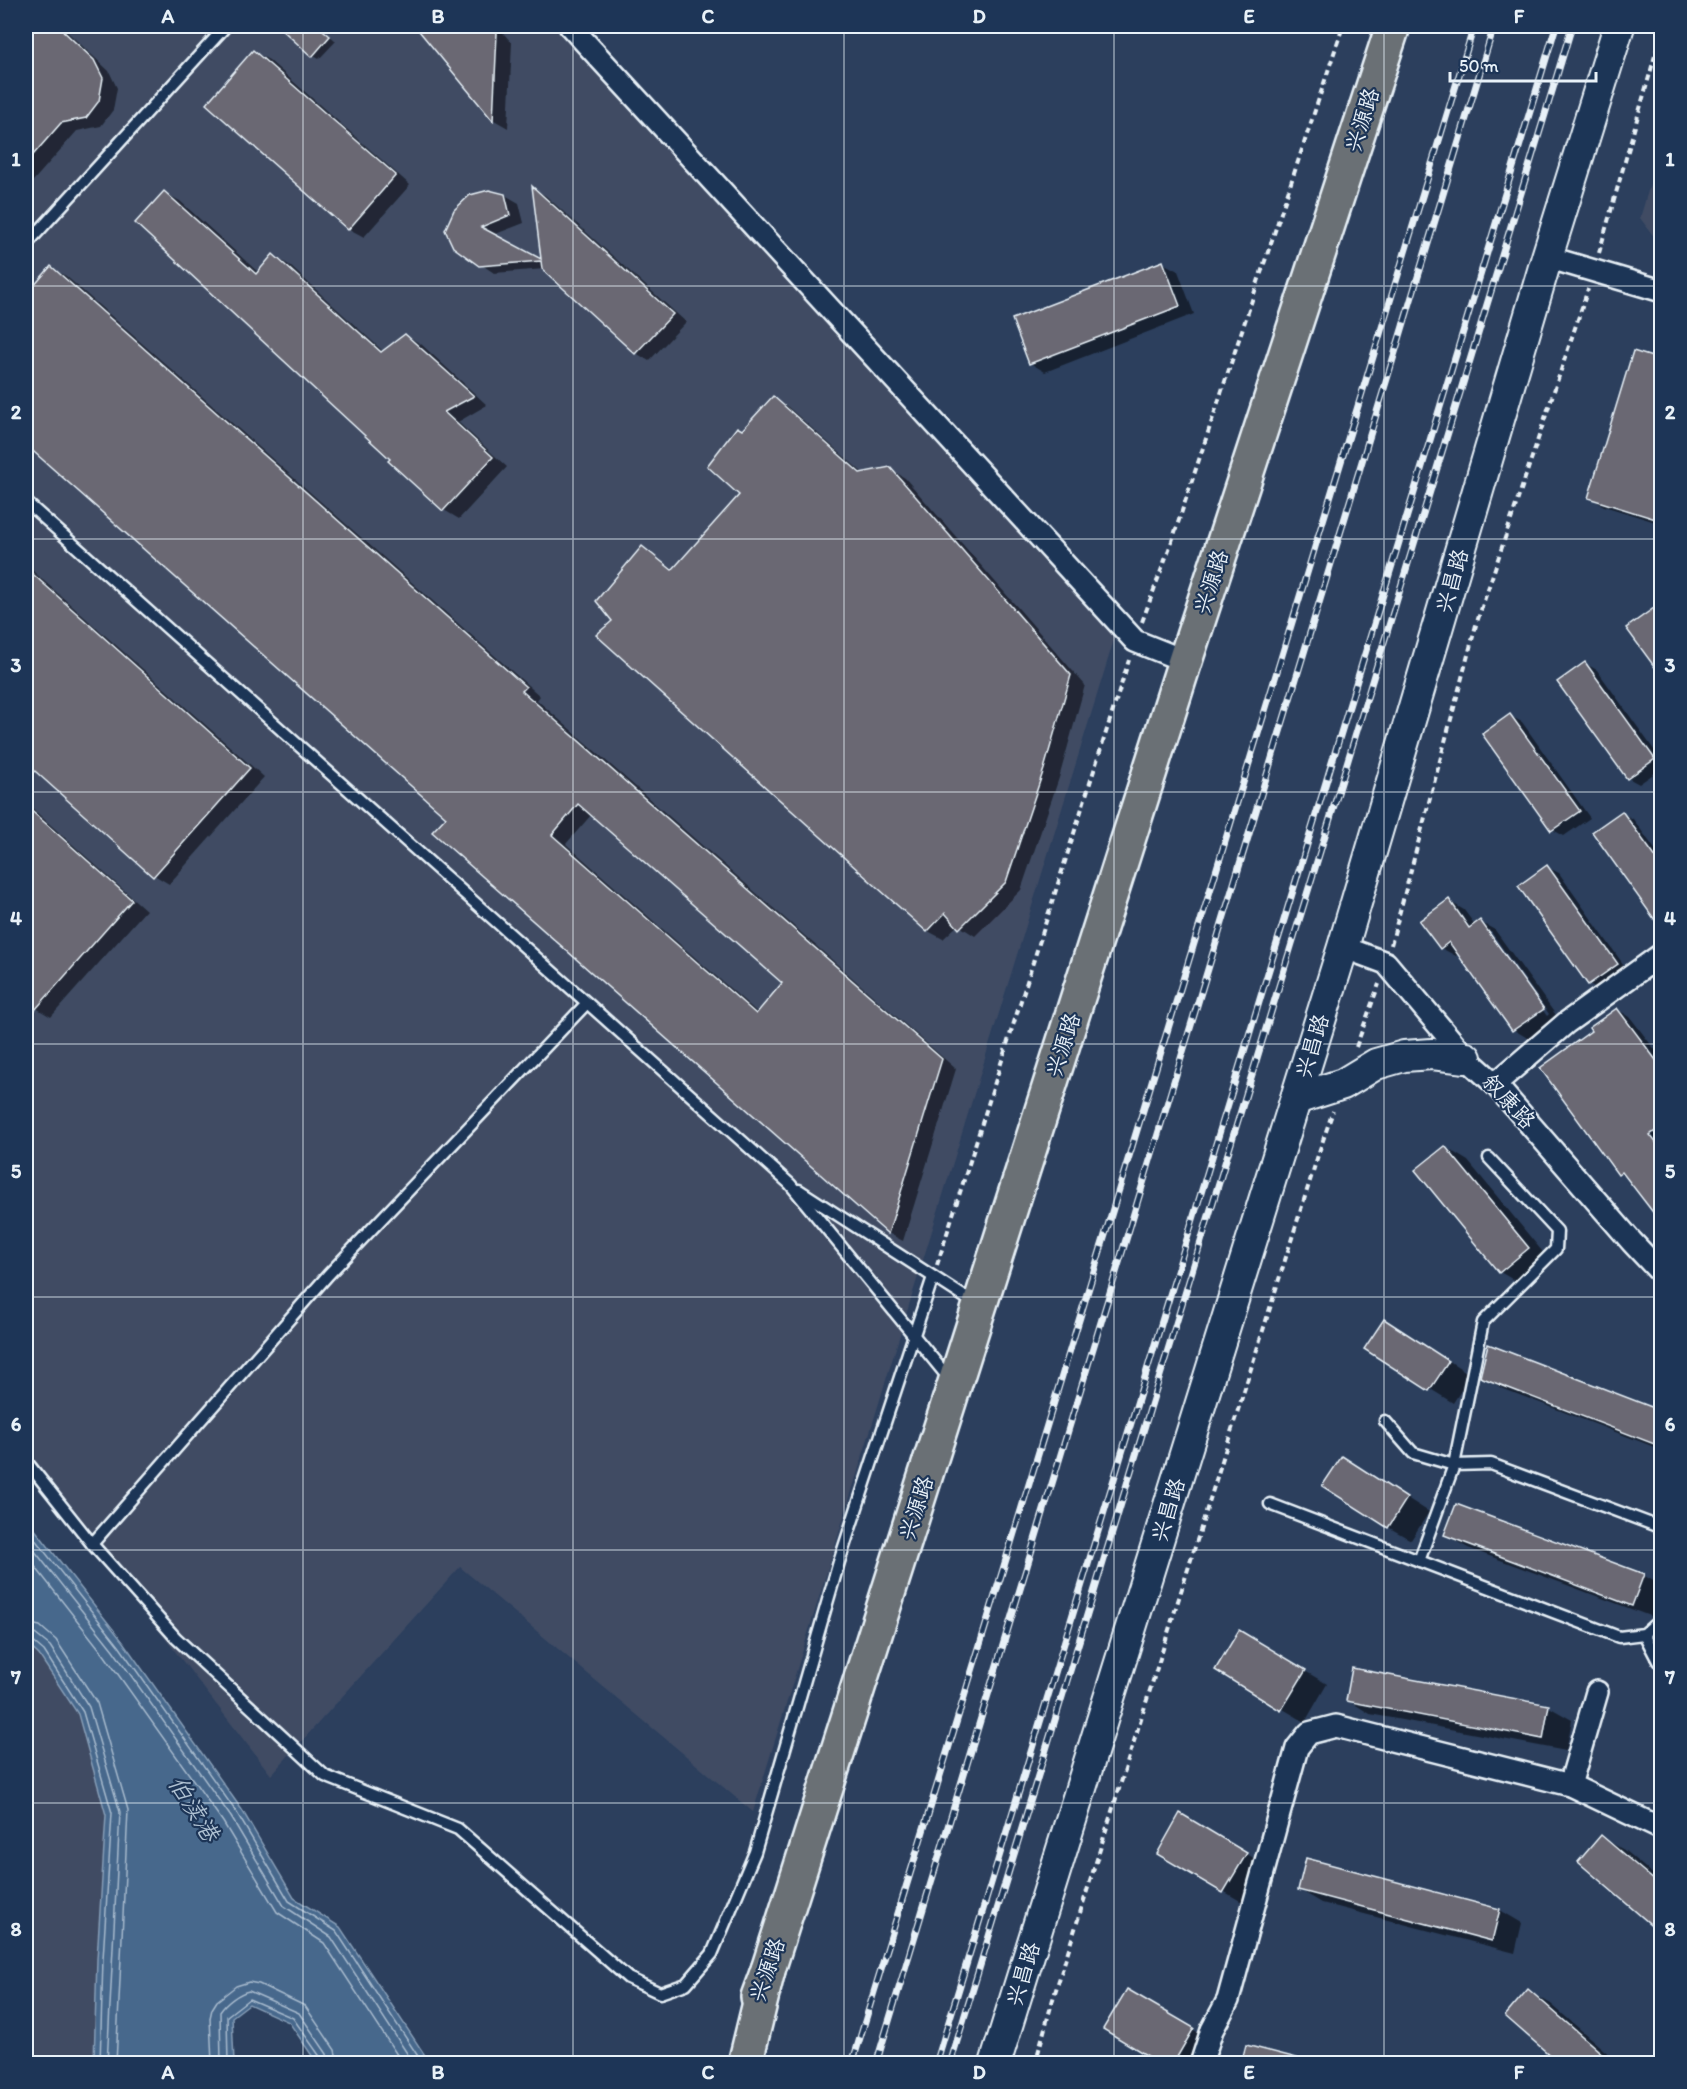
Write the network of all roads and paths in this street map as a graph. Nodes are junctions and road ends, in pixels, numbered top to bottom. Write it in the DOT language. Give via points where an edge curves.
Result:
graph roads {
  1 [pos="226,26"];
  2 [pos="570,26"];
  3 [pos="1393,26"];
  4 [pos="1619,26"];
  5 [pos="1662,32"];
  6 [pos="26,245"];
  7 [pos="1547,257"];
  8 [pos="1594,271"];
  9 [pos="1662,291"];
  10 [pos="26,501"];
  11 [pos="1185,661"];
  12 [pos="1343,948"];
  13 [pos="1662,954"];
  14 [pos="1386,963"];
  15 [pos="587,1003"];
  16 [pos="1466,1058"];
  17 [pos="1343,1084"];
  18 [pos="1496,1084"];
  19 [pos="1296,1099"];
  20 [pos="1489,1158"];
  21 [pos="790,1184"];
  22 [pos="1662,1274"];
  23 [pos="933,1277"];
  24 [pos="980,1307"];
  25 [pos="914,1337"];
  26 [pos="955,1386"];
  27 [pos="1385,1421"];
  28 [pos="26,1461"];
  29 [pos="1454,1466"];
  30 [pos="1270,1503"];
  31 [pos="1662,1528"];
  32 [pos="92,1544"];
  33 [pos="1419,1561"];
  34 [pos="1662,1618"];
  35 [pos="1644,1634"];
  36 [pos="1662,1662"];
  37 [pos="1597,1692"];
  38 [pos="1570,1785"];
  39 [pos="1662,1829"];
  40 [pos="768,1970"];
  41 [pos="732,2064"];
  42 [pos="745,2064"];
  43 [pos="995,2064"];
  44 [pos="1035,2064"];
  45 [pos="1201,2064"];
  1 -- 6 [label="lane"];
  2 -- 11 [label="street" via="1135,641"];
  3 -- 11 [label="main road, 兴源路"];
  4 -- 7 [label="main road, 兴昌路"];
  5 -- 8 [label="path"];
  7 -- 8 [label="street"];
  7 -- 12 [label="main road, 兴昌路"];
  8 -- 9 [label="street"];
  8 -- 14 [label="path" via="1476,625"];
  10 -- 15 [label="lane"];
  11 -- 24 [label="main road, 兴源路"];
  12 -- 14 [label="street"];
  12 -- 19 [label="main road, 兴昌路"];
  13 -- 18 [label="street" via="1566,1023"];
  14 -- 16 [label="street, 叙康路"];
  14 -- 17 [label="path"];
  15 -- 21 [label="lane"];
  15 -- 32 [label="lane" via="328,1275"];
  16 -- 17 [label="main road" via="1404,1056 1376,1064"];
  16 -- 18 [label="street, 叙康路"];
  17 -- 19 [label="main road"];
  17 -- 44 [label="path" via="1195,1544"];
  18 -- 22 [label="street, 叙康路"];
  19 -- 43 [label="main road, 兴昌路"];
  20 -- 29 [label="lane" via="1557,1231 1556,1249 1483,1322"];
  21 -- 23 [label="lane"];
  21 -- 25 [label="lane"];
  23 -- 24 [label="lane"];
  23 -- 25 [label="lane"];
  24 -- 26 [label="main road, 兴源路"];
  25 -- 26 [label="lane"];
  25 -- 32 [label="lane" via="839,1562 755,1852 712,1954 686,1984 660,1993 628,1978 458,1829 325,1776 176,1638"];
  26 -- 40 [label="main road, 兴源路"];
  27 -- 29 [label="lane" via="1413,1453"];
  28 -- 32 [label="lane"];
  29 -- 31 [label="lane" via="1491,1464"];
  29 -- 33 [label="lane"];
  30 -- 33 [label="lane"];
  33 -- 35 [label="lane" via="1619,1638"];
  34 -- 35 [label="lane"];
  35 -- 36 [label="lane"];
  37 -- 38 [label="street"];
  38 -- 39 [label="street"];
  38 -- 45 [label="street" via="1336,1726 1310,1733 1297,1748 1227,2000"];
  40 -- 41 [label="main road, 兴源路"];
  40 -- 42 [label="main road"];
}
